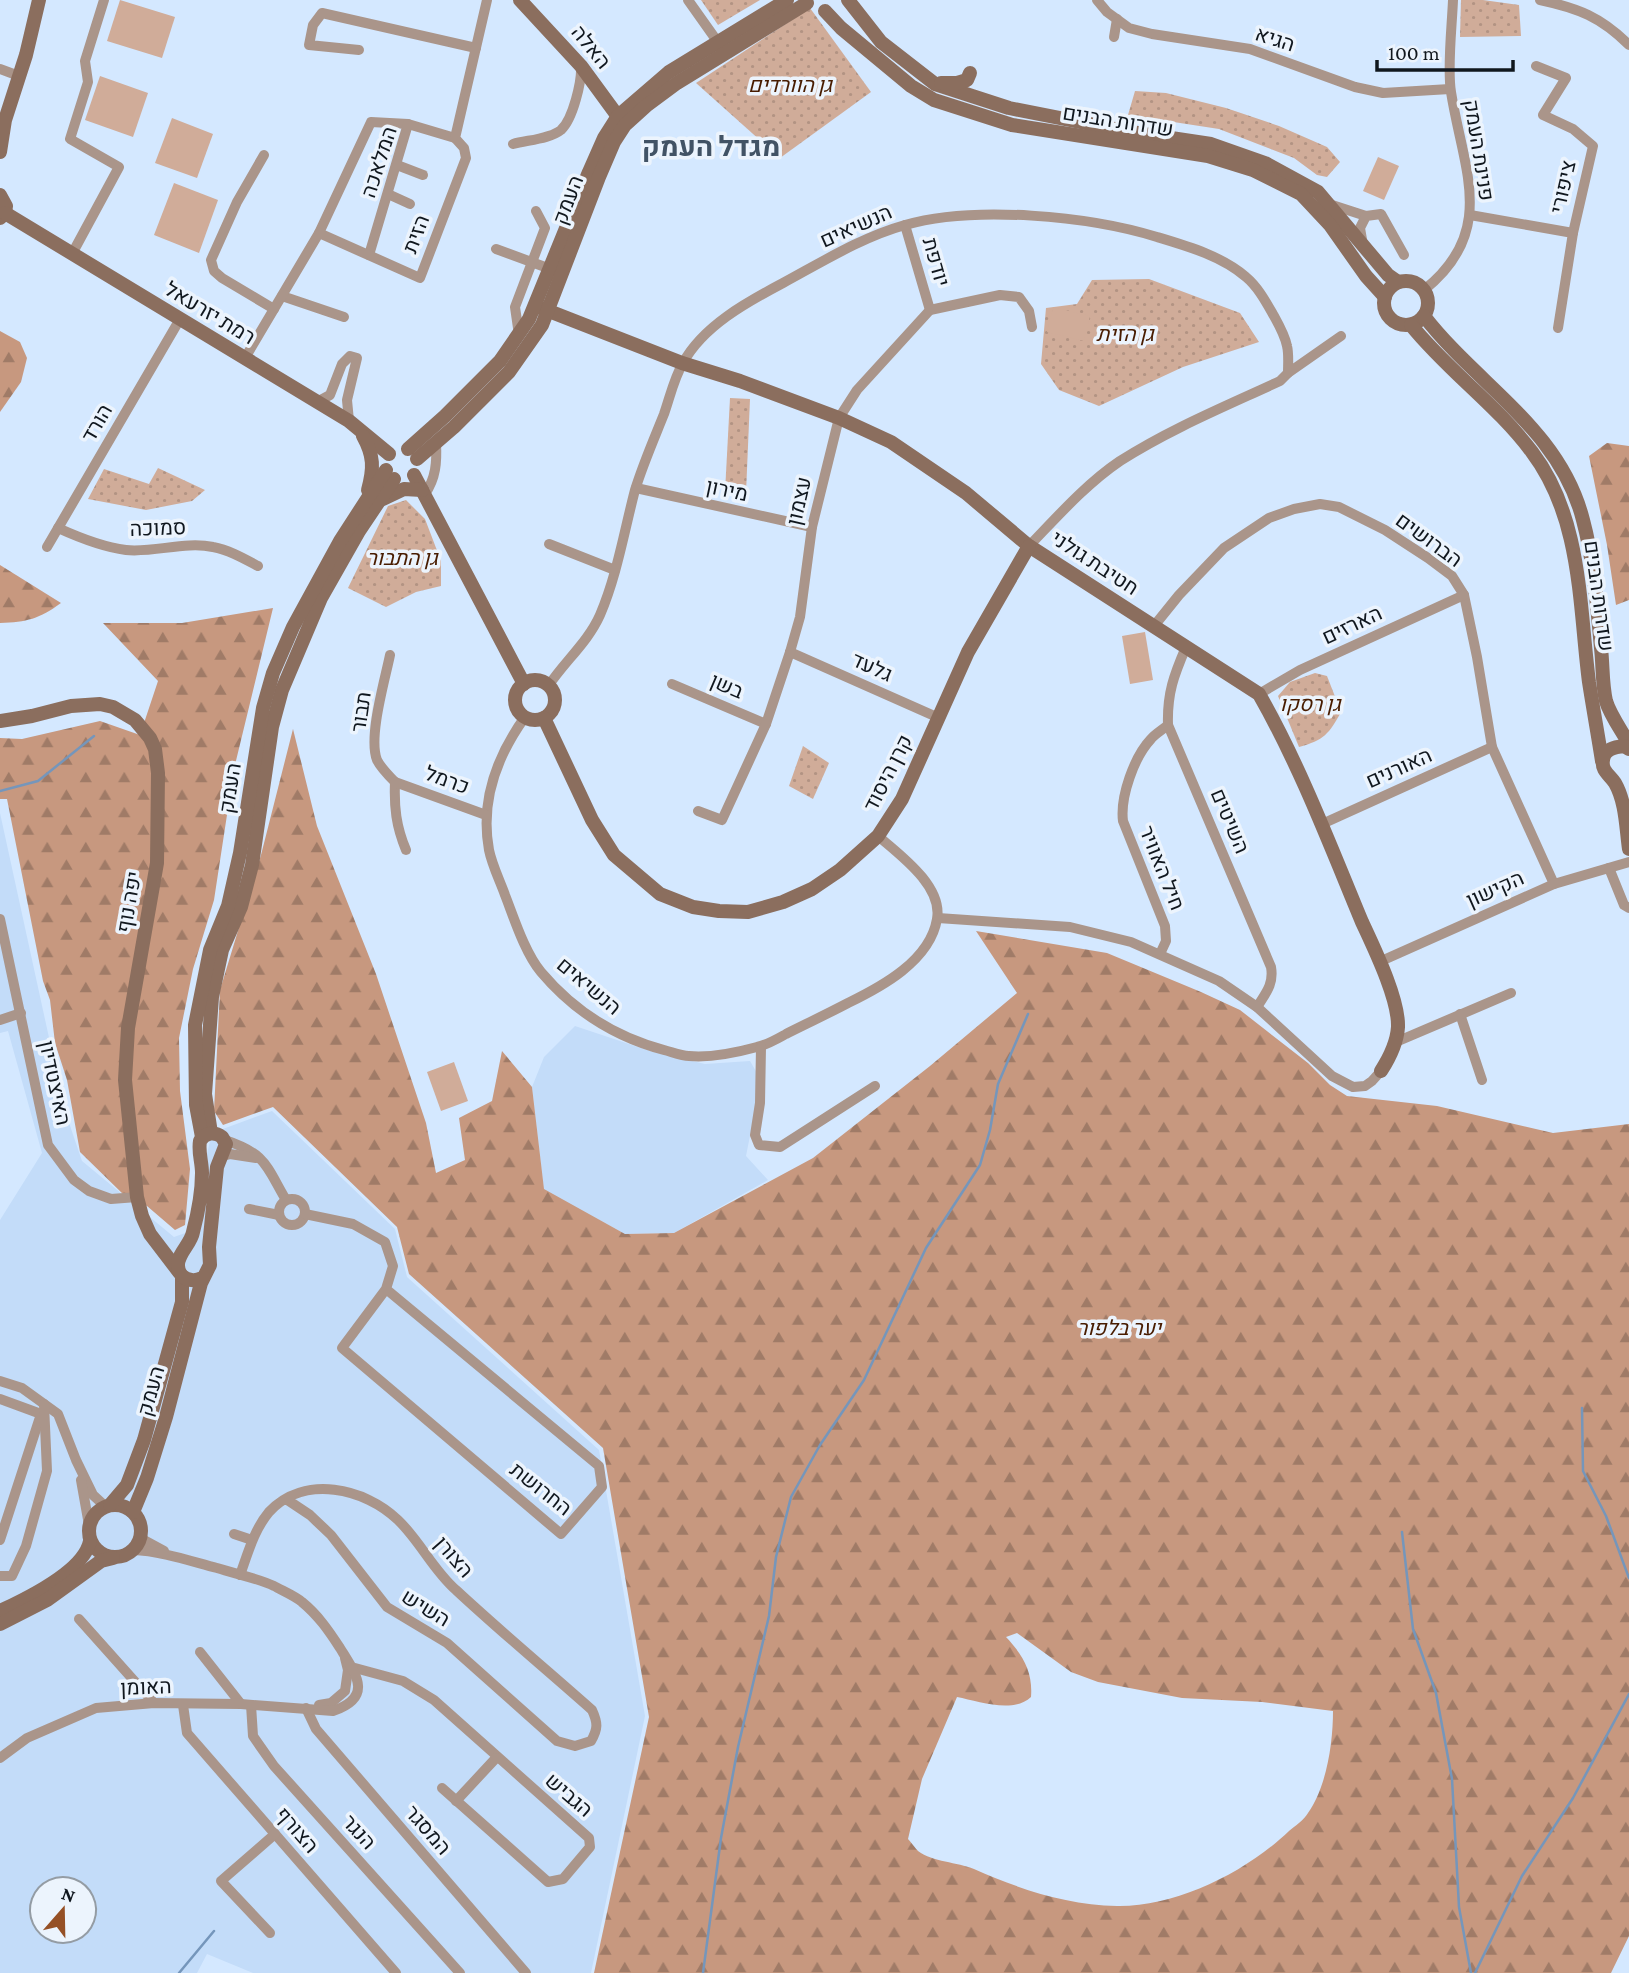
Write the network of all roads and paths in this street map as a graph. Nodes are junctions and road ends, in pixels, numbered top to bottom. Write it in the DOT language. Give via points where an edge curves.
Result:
graph roads {
  1 [pos="39,0"];
  2 [pos="104,0"];
  3 [pos="487,0"];
  4 [pos="520,0"];
  5 [pos="688,0"];
  6 [pos="788,0"];
  7 [pos="847,0"];
  8 [pos="1097,0"];
  9 [pos="1453,0"];
  10 [pos="1540,0"];
  11 [pos="807,2"];
  12 [pos="1565,3"];
  13 [pos="825,11"];
  14 [pos="1117,19"];
  15 [pos="1114,37"];
  16 [pos="1629,45"];
  17 [pos="476,48"];
  18 [pos="721,48"];
  19 [pos="359,51"];
  20 [pos="581,66"];
  21 [pos="1536,66"];
  22 [pos="0,69"];
  23 [pos="19,76"];
  24 [pos="930,81"];
  25 [pos="1450,89"];
  26 [pos="990,102"];
  27 [pos="621,121"];
  28 [pos="408,124"];
  29 [pos="455,138"];
  30 [pos="513,144"];
  31 [pos="0,152"];
  32 [pos="264,155"];
  33 [pos="397,165"];
  34 [pos="423,175"];
  35 [pos="388,194"];
  36 [pos="0,195"];
  37 [pos="1328,203"];
  38 [pos="410,204"];
  39 [pos="536,211"];
  40 [pos="1470,215"];
  41 [pos="3,216"];
  42 [pos="1366,216"];
  43 [pos="905,225"];
  44 [pos="319,233"];
  45 [pos="1573,233"];
  46 [pos="1363,245"];
  47 [pos="496,249"];
  48 [pos="72,254"];
  49 [pos="369,255"];
  50 [pos="1404,255"];
  51 [pos="533,262"];
  52 [pos="556,271"];
  53 [pos="1398,282"];
  54 [pos="1424,290"];
  55 [pos="282,296"];
  56 [pos="1385,297"];
  57 [pos="543,308"];
  58 [pos="274,309"];
  59 [pos="930,310"];
  60 [pos="344,317"];
  61 [pos="180,319"];
  62 [pos="1417,321"];
  63 [pos="1031,327"];
  64 [pos="1558,328"];
  65 [pos="519,335"];
  66 [pos="1341,336"];
  67 [pos="245,358"];
  68 [pos="682,363"];
  69 [pos="1288,373"];
  70 [pos="317,402"];
  71 [pos="839,418"];
  72 [pos="349,421"];
  73 [pos="361,431"];
  74 [pos="436,443"];
  75 [pos="389,454"];
  76 [pos="413,454"];
  77 [pos="390,474"];
  78 [pos="414,475"];
  79 [pos="636,488"];
  80 [pos="424,492"];
  81 [pos="382,499"];
  82 [pos="363,507"];
  83 [pos="812,527"];
  84 [pos="58,528"];
  85 [pos="549,544"];
  86 [pos="1029,546"];
  87 [pos="47,547"];
  88 [pos="258,566"];
  89 [pos="615,570"];
  90 [pos="1464,595"];
  91 [pos="1154,626"];
  92 [pos="1186,647"];
  93 [pos="790,652"];
  94 [pos="390,655"];
  95 [pos="524,684"];
  96 [pos="672,684"];
  97 [pos="549,685"];
  98 [pos="1259,694"];
  99 [pos="526,717"];
  100 [pos="544,718"];
  101 [pos="939,718"];
  102 [pos="0,720"];
  103 [pos="766,723"];
  104 [pos="1168,725"];
  105 [pos="1629,744"];
  106 [pos="1492,747"];
  107 [pos="1629,749"];
  108 [pos="1602,761"];
  109 [pos="395,782"];
  110 [pos="698,811"];
  111 [pos="486,815"];
  112 [pos="1322,824"];
  113 [pos="878,836"];
  114 [pos="1629,849"];
  115 [pos="406,850"];
  116 [pos="1629,862"];
  117 [pos="1609,868"];
  118 [pos="1554,884"];
  119 [pos="1629,908"];
  120 [pos="938,918"];
  121 [pos="0,919"];
  122 [pos="2,940"];
  123 [pos="1160,954"];
  124 [pos="1380,962"];
  125 [pos="1511,993"];
  126 [pos="1257,1007"];
  127 [pos="21,1013"];
  128 [pos="1460,1014"];
  129 [pos="0,1020"];
  130 [pos="1396,1042"];
  131 [pos="761,1047"];
  132 [pos="1381,1071"];
  133 [pos="1482,1080"];
  134 [pos="875,1086"];
  135 [pos="213,1137"];
  136 [pos="221,1156"];
  137 [pos="262,1159"];
  138 [pos="137,1197"];
  139 [pos="286,1200"];
  140 [pos="249,1209"];
  141 [pos="304,1214"];
  142 [pos="279,1215"];
  143 [pos="150,1234"];
  144 [pos="185,1250"];
  145 [pos="181,1274"];
  146 [pos="202,1278"];
  147 [pos="386,1289"];
  148 [pos="0,1381"];
  149 [pos="0,1399"];
  150 [pos="43,1409"];
  151 [pos="76,1460"];
  152 [pos="286,1499"];
  153 [pos="108,1506"];
  154 [pos="133,1513"];
  155 [pos="89,1525"];
  156 [pos="234,1534"];
  157 [pos="252,1540"];
  158 [pos="0,1541"];
  159 [pos="90,1541"];
  160 [pos="136,1544"];
  161 [pos="113,1558"];
  162 [pos="240,1575"];
  163 [pos="0,1576"];
  164 [pos="0,1611"];
  165 [pos="79,1619"];
  166 [pos="0,1624"];
  167 [pos="200,1652"];
  168 [pos="345,1656"];
  169 [pos="355,1668"];
  170 [pos="154,1703"];
  171 [pos="183,1705"];
  172 [pos="246,1705"];
  173 [pos="306,1708"];
  174 [pos="556,1741"];
  175 [pos="0,1758"];
  176 [pos="496,1758"];
  177 [pos="442,1788"];
  178 [pos="456,1801"];
  179 [pos="275,1834"];
  180 [pos="270,1933"];
  181 [pos="396,1973"];
  182 [pos="460,1973"];
  183 [pos="526,1973"];
  1 -- 23 [label="main road"];
  2 -- 48 [label="street" via="85,61 88,82 70,139 119,167"];
  3 -- 17 [label="street, הזית"];
  4 -- 20 [label="main road, האלה"];
  5 -- 18 [label="street"];
  6 -- 18 [label="main road, העמק"];
  7 -- 13 [label="main road"];
  7 -- 24 [label="main road, שדרות הבנים" via="881,43"];
  8 -- 14 [label="street, הגיא"];
  9 -- 25 [label="street, פנינת העמק"];
  10 -- 12 [label="street"];
  11 -- 13 [label="main road, שדרות הבנים"];
  11 -- 18 [label="main road, העמק"];
  12 -- 16 [label="street" via="1615,30"];
  13 -- 56 [label="main road, שדרות הבנים" via="911,86 934,100 1012,125 1208,156 1253,170 1301,194"];
  14 -- 15 [label="street"];
  14 -- 25 [label="street, הגיא" via="1129,28 1152,34 1250,49 1383,93"];
  17 -- 19 [label="street" via="322,13 313,25 309,45"];
  17 -- 29 [label="street, הזית"];
  18 -- 27 [label="main road, העמק"];
  20 -- 27 [label="main road, האלה"];
  20 -- 30 [label="street" via="582,78 561,130"];
  21 -- 45 [label="street, ציפורי" via="1566,78 1544,115 1573,129 1592,146"];
  22 -- 23 [label="street"];
  23 -- 31 [label="main road"];
  24 -- 26 [label="main road, שדרות הבנים"];
  24 -- 26 [label="main road" via="957,83 967,80 970,73 976,92"];
  25 -- 40 [label="street, פנינת העמק" via="1469,184"];
  26 -- 37 [label="main road, שדרות הבנים" via="1211,144 1265,163 1318,191"];
  27 -- 52 [label="main road, העמק"];
  28 -- 29 [label="street, המלאכה"];
  28 -- 33 [label="street, המלאכה"];
  28 -- 44 [label="street" via="371,122"];
  29 -- 49 [label="street, הזית" via="466,158 420,278"];
  32 -- 58 [label="street" via="211,260 222,278"];
  33 -- 34 [label="street"];
  33 -- 35 [label="street, המלאכה"];
  35 -- 38 [label="street"];
  35 -- 49 [label="street, המלאכה"];
  36 -- 41 [label="main road" via="6,202"];
  37 -- 42 [label="street"];
  37 -- 46 [label="main road, שדרות הבנים"];
  39 -- 51 [label="street" via="545,229"];
  40 -- 45 [label="street"];
  40 -- 54 [label="street, פנינת העמק" via="1454,260"];
  41 -- 48 [label="main road, רמת יזרעאל"];
  42 -- 46 [label="street" via="1360,228"];
  42 -- 50 [label="street" via="1381,214"];
  43 -- 59 [label="street, יודפת"];
  43 -- 68 [label="street, הנשיאים" via="850,247 753,299 697,342"];
  43 -- 69 [label="street, הנשיאים" via="957,215 1017,215 1144,232 1185,245 1246,276 1263,295 1287,346"];
  44 -- 49 [label="street, הזית"];
  44 -- 55 [label="street"];
  45 -- 64 [label="street, ציפורי"];
  46 -- 53 [label="main road, שדרות הבנים"];
  47 -- 51 [label="street"];
  48 -- 61 [label="main road, רמת יזרעאל"];
  51 -- 52 [label="street"];
  51 -- 65 [label="street" via="515,307"];
  52 -- 57 [label="main road, העמק"];
  53 -- 54 [label="main road" via="1412,282"];
  53 -- 56 [label="main road"];
  54 -- 62 [label="main road" via="1428,306"];
  55 -- 58 [label="street"];
  55 -- 60 [label="street"];
  56 -- 62 [label="main road" via="1388,316 1399,324"];
  57 -- 65 [label="main road, העמק"];
  57 -- 68 [label="main road, חטיבת גולני"];
  57 -- 74 [label="main road, העמק" via="542,325 509,372"];
  58 -- 67 [label="street"];
  59 -- 63 [label="street" via="1000,295 1019,297 1029,311"];
  59 -- 71 [label="street, עצמון" via="857,390"];
  61 -- 67 [label="main road, רמת יזרעאל"];
  61 -- 84 [label="street, הורד"];
  62 -- 105 [label="main road, שדרות הבנים" via="1527,419 1565,475 1583,519 1606,703"];
  62 -- 108 [label="main road, שדרות הבנים" via="1439,358 1534,454 1551,485 1566,522 1580,580"];
  65 -- 76 [label="main road, העמק"];
  66 -- 69 [label="street"];
  67 -- 70 [label="main road, רמת יזרעאל"];
  68 -- 71 [label="main road, חטיבת גולני"];
  68 -- 79 [label="street, הנשיאים"];
  69 -- 86 [label="street" via="1118,462"];
  70 -- 72 [label="main road, רמת יזרעאל"];
  70 -- 72 [label="street" via="330,395 342,364 350,356 357,358 347,400"];
  71 -- 83 [label="street, עצמון"];
  71 -- 86 [label="main road, חטיבת גולני" via="891,442 932,469"];
  72 -- 73 [label="main road, רמת יזרעאל"];
  73 -- 75 [label="main road, רמת יזרעאל"];
  73 -- 82 [label="main road" via="372,453 372,475"];
  74 -- 76 [label="main road, העמק"];
  74 -- 80 [label="street" via="432,483"];
  75 -- 76 [label="main road" via="398,448"];
  75 -- 77 [label="main road" via="385,464"];
  76 -- 78 [label="main road" via="418,467"];
  77 -- 78 [label="main road" via="405,480"];
  77 -- 81 [label="main road, העמק"];
  77 -- 82 [label="main road, העמק"];
  78 -- 80 [label="main road"];
  79 -- 83 [label="street, מירון"];
  79 -- 89 [label="street, הנשיאים"];
  80 -- 81 [label="main road" via="404,488"];
  80 -- 95 [label="main road"];
  81 -- 135 [label="main road, העמק" via="321,598 282,690 272,727 252,865 241,907 222,950 212,997 205,1094"];
  82 -- 135 [label="main road, העמק" via="293,626 263,708 240,853 228,906 210,950 195,1025 196,1105"];
  83 -- 93 [label="street, עצמון" via="800,617"];
  84 -- 87 [label="street, הורד"];
  84 -- 88 [label="street, סמוכה" via="125,550 211,546"];
  85 -- 89 [label="street"];
  86 -- 91 [label="main road, חטיבת גולני"];
  86 -- 101 [label="main road, קרן היסוד" via="968,652"];
  89 -- 97 [label="street, הנשיאים" via="599,617"];
  90 -- 91 [label="street, הברושים" via="1452,576 1385,530 1355,513 1321,504 1294,509 1248,530 1224,548"];
  90 -- 98 [label="street, הארזים" via="1300,670"];
  90 -- 106 [label="street, הברושים"];
  91 -- 92 [label="main road, חטיבת גולני"];
  92 -- 98 [label="main road, חטיבת גולני"];
  92 -- 104 [label="street, השיטים" via="1172,680"];
  93 -- 101 [label="street, גלעד"];
  93 -- 103 [label="street, עצמון"];
  94 -- 109 [label="street, תבור" via="375,725 376,758"];
  95 -- 97 [label="main road" via="534,680"];
  95 -- 99 [label="main road" via="515,698"];
  96 -- 103 [label="street, בשן"];
  97 -- 100 [label="main road" via="555,703"];
  98 -- 112 [label="main road, חטיבת גולני"];
  99 -- 100 [label="main road"];
  99 -- 111 [label="street, הנשיאים" via="501,754"];
  100 -- 113 [label="main road, קרן היסוד" via="614,855 660,894 693,907 748,912 783,902 812,890"];
  101 -- 113 [label="main road, קרן היסוד" via="902,799"];
  102 -- 138 [label="main road, יפה נוף" via="100,704 135,720 155,749 159,773 157,867 124,1062"];
  103 -- 110 [label="street, עצמון" via="722,820"];
  104 -- 123 [label="street, חיל האוויר" via="1144,747 1122,808 1123,821 1165,926 1166,941"];
  104 -- 126 [label="street, השיטים" via="1271,967 1273,978"];
  106 -- 112 [label="street, האורנים"];
  106 -- 118 [label="street, הברושים"];
  107 -- 108 [label="main road" via="1614,747 1605,752"];
  108 -- 114 [label="main road, שדרות הבנים" via="1624,811"];
  109 -- 111 [label="street, כרמל"];
  109 -- 115 [label="street" via="397,830"];
  111 -- 131 [label="street, הנשיאים" via="489,852 515,922 539,970 572,1003 613,1032 687,1056"];
  112 -- 124 [label="main road, חטיבת גולני"];
  113 -- 120 [label="street" via="918,871 935,902"];
  116 -- 117 [label="street, הקישון"];
  117 -- 118 [label="street, הקישון"];
  117 -- 119 [label="street"];
  118 -- 124 [label="street, הקישון"];
  120 -- 123 [label="street" via="1070,927"];
  120 -- 131 [label="street, הנשיאים" via="918,955 898,973"];
  121 -- 122 [label="street, האיצטדיון"];
  122 -- 127 [label="street, האיצטדיון"];
  123 -- 126 [label="street" via="1219,981"];
  124 -- 130 [label="main road, חטיבת גולני" via="1395,1007"];
  125 -- 128 [label="street"];
  126 -- 132 [label="street" via="1343,1082 1364,1086"];
  127 -- 129 [label="street"];
  127 -- 138 [label="street, האיצטדיון" via="48,1145 74,1180 89,1191 111,1199"];
  128 -- 130 [label="street"];
  128 -- 133 [label="street"];
  130 -- 132 [label="main road, חטיבת גולני"];
  131 -- 134 [label="street" via="755,1135 760,1145 780,1147"];
  135 -- 136 [label="main road, העמק" via="226,1149"];
  135 -- 137 [label="street" via="253,1151"];
  135 -- 144 [label="main road, העמק" via="199,1146 198,1213"];
  136 -- 137 [label="street"];
  136 -- 146 [label="main road, העמק" via="210,1265"];
  137 -- 139 [label="street"];
  138 -- 143 [label="main road, יפה נוף"];
  139 -- 141 [label="street" via="301,1202"];
  139 -- 142 [label="street"];
  140 -- 142 [label="street"];
  141 -- 142 [label="street" via="292,1225"];
  141 -- 147 [label="street" via="353,1224 384,1242 393,1266"];
  143 -- 144 [label="main road" via="167,1247"];
  143 -- 145 [label="main road, יפה נוף"];
  144 -- 145 [label="main road, העמק" via="178,1261"];
  145 -- 146 [label="main road" via="192,1280"];
  145 -- 153 [label="main road, העמק" via="182,1302 144,1440 127,1485"];
  146 -- 154 [label="main road, העמק" via="166,1417"];
  147 -- 147 [label="street, החרושת" via="599,1466 602,1487 561,1534 342,1348"];
  148 -- 150 [label="street" via="22,1388"];
  149 -- 150 [label="street"];
  150 -- 151 [label="street" via="58,1414"];
  150 -- 158 [label="street"];
  150 -- 163 [label="street" via="47,1471 26,1546 12,1576"];
  151 -- 153 [label="street" via="93,1494"];
  151 -- 155 [label="street"];
  152 -- 157 [label="street, הצורן" via="271,1510"];
  152 -- 174 [label="street, השיש" via="331,1535 387,1607 447,1643"];
  152 -- 174 [label="street, הצורן" via="331,1488 381,1505 400,1522 443,1578 592,1710 598,1722 591,1741 575,1746"];
  153 -- 154 [label="main road" via="122,1506"];
  153 -- 155 [label="main road" via="95,1514"];
  154 -- 160 [label="main road" via="140,1524"];
  155 -- 159 [label="main road"];
  156 -- 157 [label="street"];
  157 -- 162 [label="street, הצורן"];
  159 -- 161 [label="main road" via="101,1554"];
  159 -- 164 [label="main road" via="86,1553 57,1580"];
  160 -- 161 [label="main road"];
  160 -- 162 [label="street"];
  161 -- 166 [label="main road" via="101,1561 47,1601"];
  162 -- 168 [label="street" via="301,1600 325,1624"];
  165 -- 170 [label="street"];
  167 -- 172 [label="street"];
  168 -- 169 [label="street"];
  168 -- 173 [label="street" via="345,1691 331,1703"];
  169 -- 173 [label="street, האומן" via="357,1691 346,1706 333,1711"];
  169 -- 176 [label="street, הגביש" via="403,1681 434,1700"];
  170 -- 171 [label="street, האומן"];
  170 -- 175 [label="street, האומן" via="96,1708 27,1738"];
  171 -- 172 [label="street, האומן"];
  171 -- 179 [label="street, הצורף" via="187,1733"];
  172 -- 173 [label="street, האומן"];
  172 -- 182 [label="street, הנגר" via="253,1736 274,1766"];
  173 -- 183 [label="street, המסגר" via="316,1729"];
  176 -- 178 [label="street"];
  176 -- 178 [label="street, הגביש" via="589,1838 590,1847 563,1879 548,1882"];
  177 -- 178 [label="street, הגביש"];
  179 -- 180 [label="street" via="221,1881"];
  179 -- 181 [label="street, הצורף"];
}
